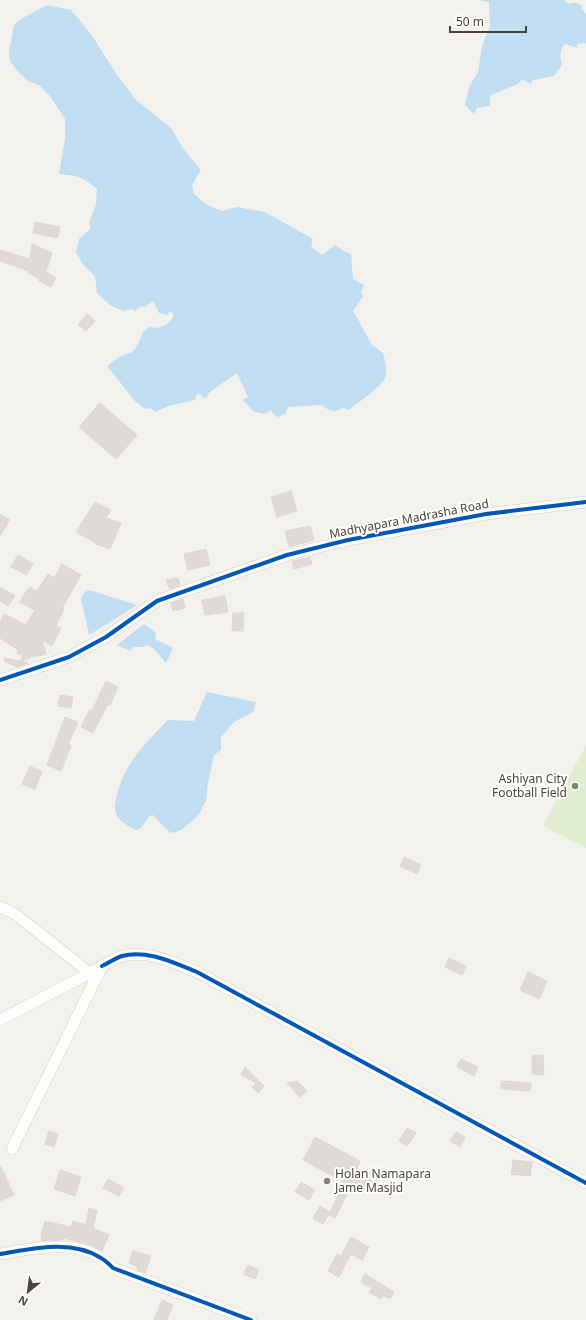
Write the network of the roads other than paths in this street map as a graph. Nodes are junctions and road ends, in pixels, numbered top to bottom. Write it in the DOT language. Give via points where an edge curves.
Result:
graph roads {
  1 [pos="586,502"];
  2 [pos="0,680"];
  3 [pos="0,907"];
  4 [pos="102,966"];
  5 [pos="90,973"];
  6 [pos="0,1020"];
  7 [pos="12,1149"];
  8 [pos="586,1183"];
  9 [pos="0,1254"];
  10 [pos="251,1320"];
  1 -- 2 [label="street, Madhyapara Madrasha Road" via="486,514 348,540 287,555 157,601 106,637 69,657"];
  3 -- 5 [label="street" via="15,914"];
  4 -- 5 [label="street"];
  4 -- 7 [label="street"];
  4 -- 8 [label="street" via="122,956 136,954 149,955 197,972"];
  5 -- 6 [label="street"];
  9 -- 10 [label="street" via="45,1247 70,1247 101,1258 113,1268"];
}
